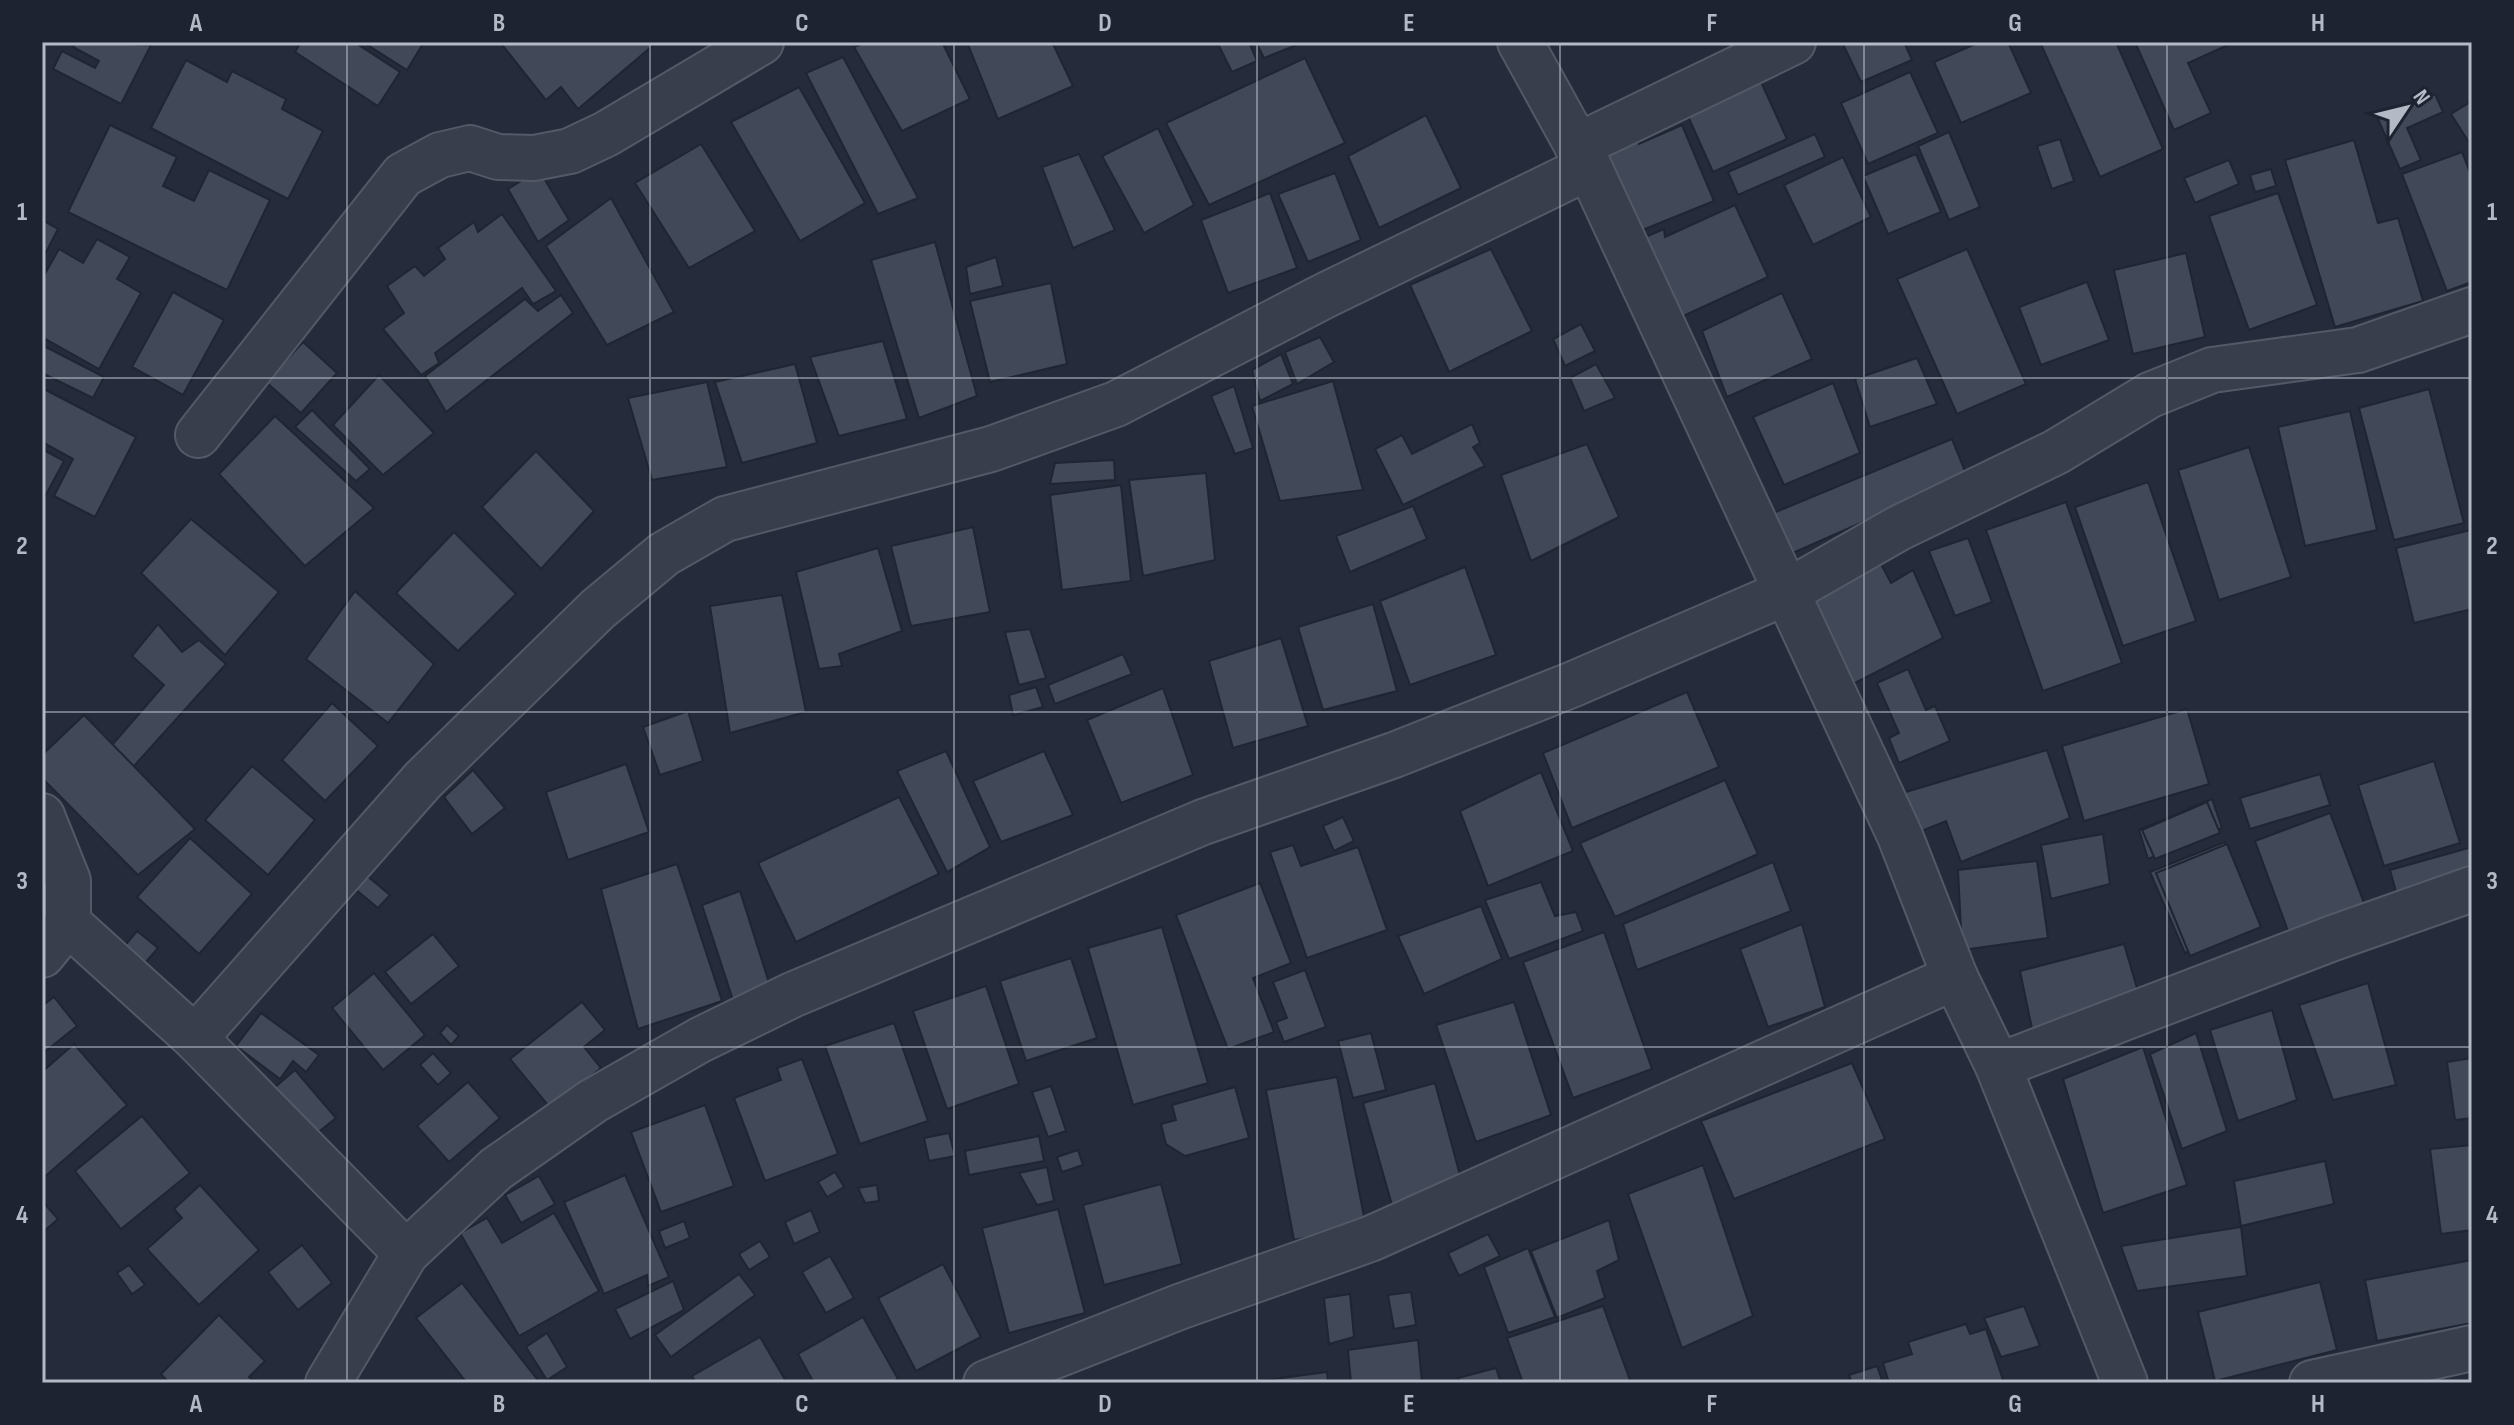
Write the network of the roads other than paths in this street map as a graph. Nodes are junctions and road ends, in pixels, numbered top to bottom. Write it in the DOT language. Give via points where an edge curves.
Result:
graph roads {
  1 [pos="761,42"];
  2 [pos="1520,42"];
  3 [pos="1793,42"];
  4 [pos="1583,157"];
  5 [pos="2472,310"];
  6 [pos="198,435"];
  7 [pos="1787,592"];
  8 [pos="42,816"];
  9 [pos="2472,889"];
  10 [pos="55,939"];
  11 [pos="1955,977"];
  12 [pos="195,1038"];
  13 [pos="1998,1066"];
  14 [pos="406,1253"];
  15 [pos="2472,1348"];
  16 [pos="328,1383"];
  17 [pos="986,1383"];
  18 [pos="2125,1383"];
  19 [pos="2312,1383"];
  1 -- 6 [label="street" via="570,151 498,157 470,148 440,155 403,175"];
  2 -- 4 [label="street"];
  3 -- 4 [label="street"];
  4 -- 7 [label="street"];
  4 -- 12 [label="street" via="1116,404 991,449 725,519 664,554 598,609 433,770"];
  5 -- 7 [label="street" via="2358,350 2212,370 2150,395 2056,452 1899,528"];
  7 -- 11 [label="street" via="1900,836"];
  7 -- 14 [label="street" via="1482,720 1203,822 792,995 593,1101 496,1169"];
  8 -- 10 [label="street" via="68,881"];
  9 -- 13 [label="street"];
  10 -- 12 [label="street"];
  11 -- 13 [label="street"];
  11 -- 17 [label="street" via="1370,1239"];
  12 -- 14 [label="street"];
  13 -- 18 [label="street"];
  14 -- 16 [label="street"];
  15 -- 19 [label="street"];
}
